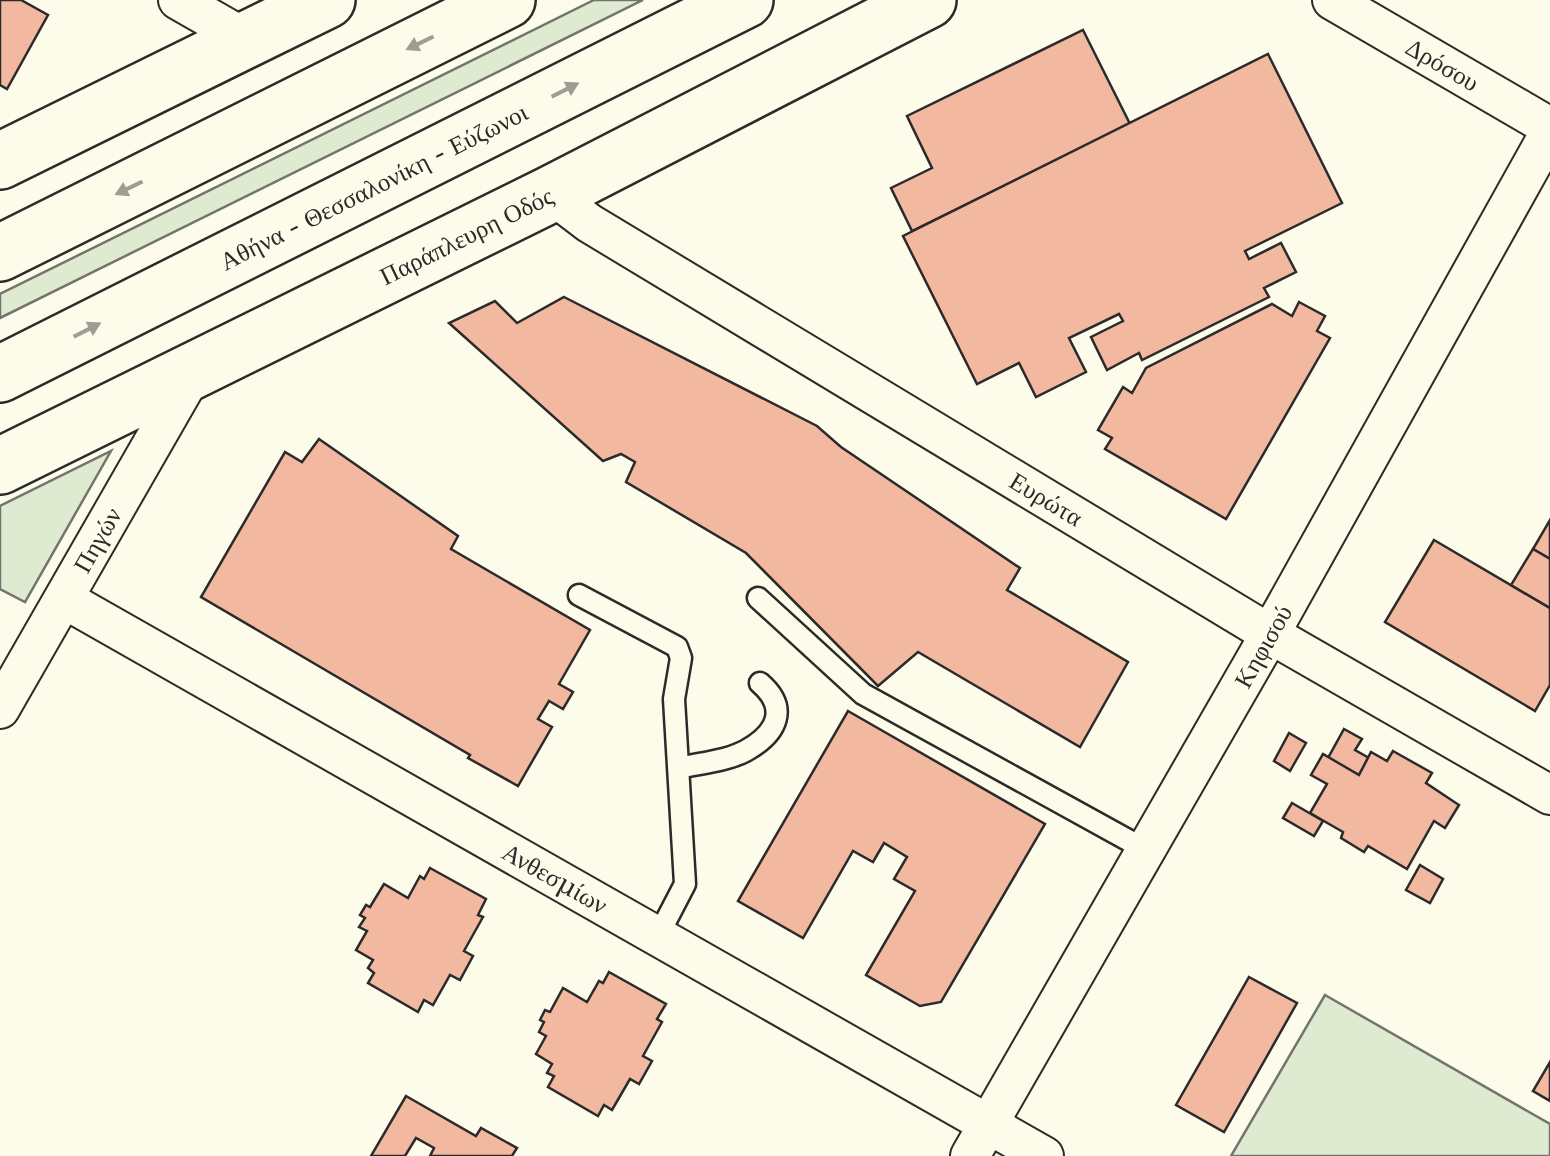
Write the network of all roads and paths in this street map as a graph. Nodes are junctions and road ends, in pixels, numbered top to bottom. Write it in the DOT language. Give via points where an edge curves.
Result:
graph roads {
  1 [pos="178,0"];
  2 [pos="327,0"];
  3 [pos="508,0"];
  4 [pos="745,0"];
  5 [pos="928,0"];
  6 [pos="1332,0"];
  7 [pos="248,40"];
  8 [pos="1550,130"];
  9 [pos="0,161"];
  10 [pos="552,194"];
  11 [pos="0,253"];
  12 [pos="194,371"];
  13 [pos="0,374"];
  14 [pos="0,466"];
  15 [pos="579,595"];
  16 [pos="758,598"];
  17 [pos="64,599"];
  18 [pos="1270,634"];
  19 [pos="760,683"];
  20 [pos="0,709"];
  21 [pos="678,768"];
  22 [pos="1550,795"];
  23 [pos="1146,850"];
  24 [pos="658,936"];
  25 [pos="979,1140"];
  26 [pos="1044,1156"];
  1 -- 7 [label="street"];
  2 -- 7 [label="main road"];
  3 -- 11 [label="main road, one-way"];
  13 -- 4 [label="main road, Αθήνα - Θεσσαλονίκη - Εύζωνοι, one-way"];
  5 -- 10 [label="main road, Παράπλευρη Οδός"];
  6 -- 8 [label="street, Δρόσου"];
  7 -- 9 [label="main road"];
  8 -- 18 [label="street, Κηφισού"];
  10 -- 12 [label="main road, Παράπλευρη Οδός"];
  10 -- 18 [label="street, Ευρώτα" via="588,223"];
  12 -- 14 [label="main road, Παράπλευρη Οδός"];
  12 -- 17 [label="street, Πηγών"];
  15 -- 21 [label="lane" via="677,646"];
  16 -- 23 [label="lane" via="863,694"];
  17 -- 20 [label="street, Πηγών"];
  17 -- 24 [label="street, Ανθεσμίων"];
  18 -- 22 [label="street, Ευρώτα"];
  18 -- 23 [label="street, Κηφισού"];
  19 -- 21 [label="lane" via="777,706 767,736 744,752"];
  21 -- 24 [label="lane" via="685,884"];
  23 -- 25 [label="street, Κηφισού"];
  24 -- 25 [label="street, Ανθεσμίων"];
  25 -- 26 [label="street, Ανθεσμίων"];
}
